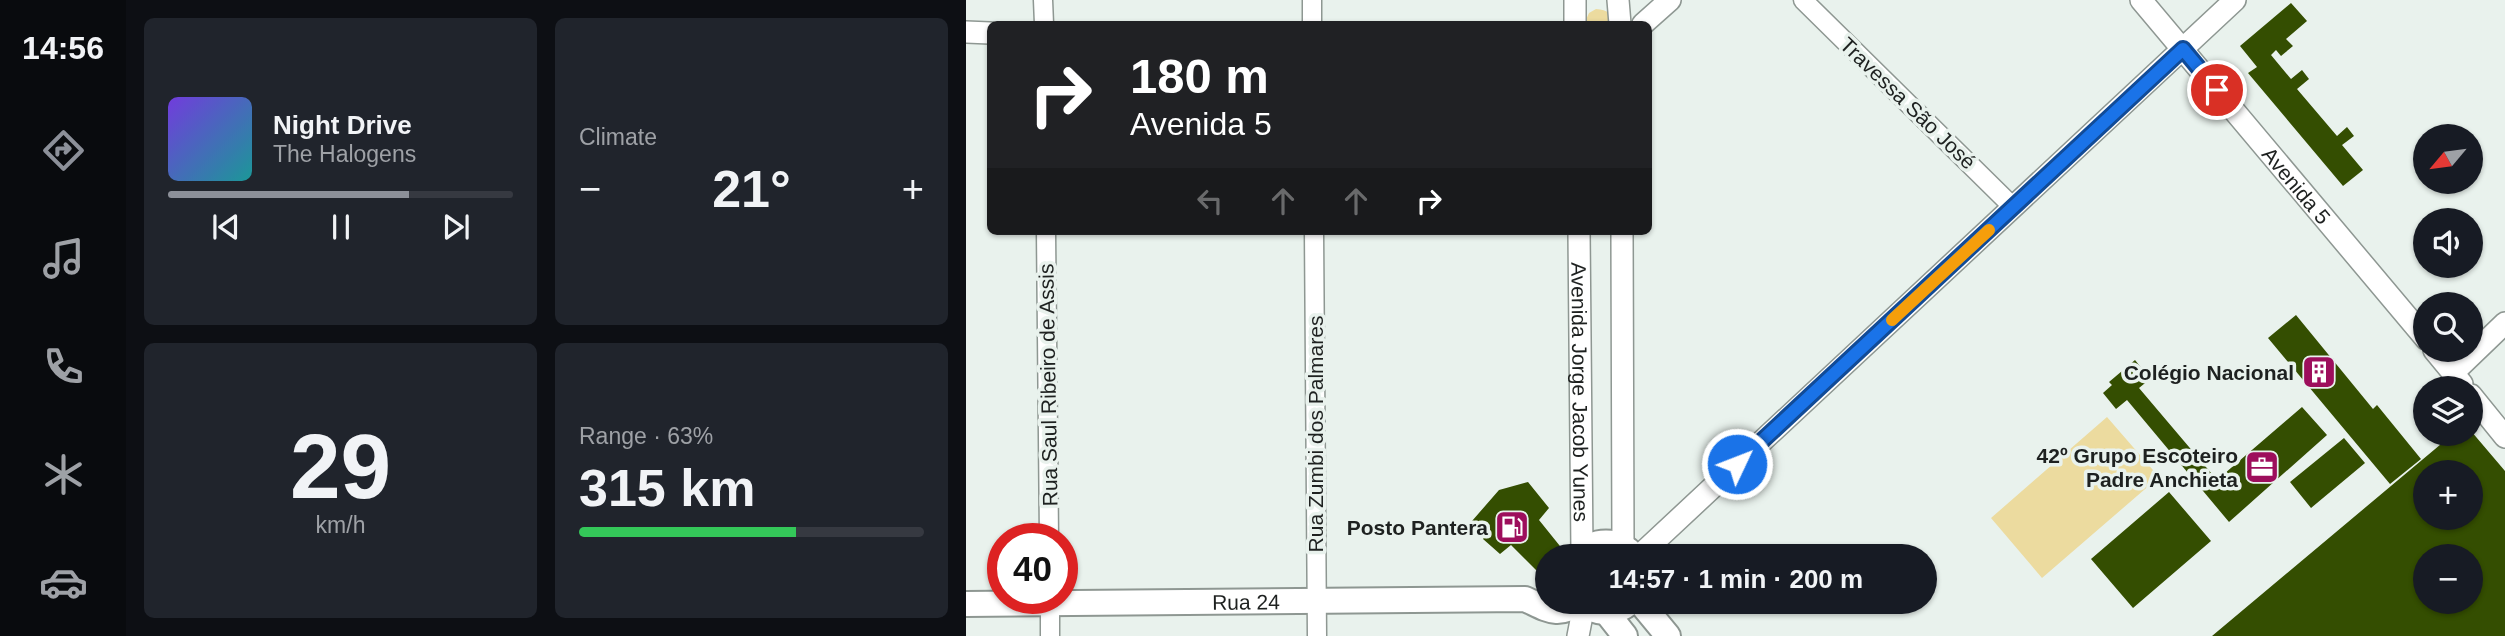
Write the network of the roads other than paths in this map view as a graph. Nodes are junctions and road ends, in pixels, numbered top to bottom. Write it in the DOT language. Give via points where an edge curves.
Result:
graph roads {
  1 [pos="1043,0"];
  2 [pos="1312,0"];
  3 [pos="1670,0"];
  4 [pos="1803,0"];
  5 [pos="2141,0"];
  6 [pos="2235,0"];
  7 [pos="1576,1"];
  8 [pos="1618,1"];
  9 [pos="1044,21"];
  10 [pos="1312,21"];
  11 [pos="1574,21"];
  12 [pos="1620,21"];
  13 [pos="1646,21"];
  14 [pos="966,32"];
  15 [pos="987,33"];
  16 [pos="2183,49"];
  17 [pos="2013,207"];
  18 [pos="1046,235"];
  19 [pos="1314,235"];
  20 [pos="1579,235"];
  21 [pos="1622,235"];
  22 [pos="2413,323"];
  23 [pos="2505,323"];
  24 [pos="2444,362"];
  25 [pos="2456,376"];
  26 [pos="2464,376"];
  27 [pos="2483,410"];
  28 [pos="2505,438"];
  29 [pos="1049,523"];
  30 [pos="1580,544"];
  31 [pos="1632,544"];
  32 [pos="1642,544"];
  33 [pos="1535,594"];
  34 [pos="1525,600"];
  35 [pos="1078,601"];
  36 [pos="1316,602"];
  37 [pos="987,603"];
  38 [pos="966,604"];
  39 [pos="1535,604"];
  40 [pos="1050,614"];
  41 [pos="1593,614"];
  42 [pos="1597,614"];
  43 [pos="1650,614"];
  44 [pos="1050,636"];
  45 [pos="1317,636"];
  46 [pos="1578,636"];
  47 [pos="1625,636"];
  48 [pos="1668,636"];
  1 -- 9 [label="street"];
  2 -- 10 [label="street"];
  3 -- 13 [label="street"];
  4 -- 17 [label="street, Travessa São José"];
  5 -- 16 [label="street, Avenida 5"];
  6 -- 16 [label="street"];
  7 -- 11 [label="street"];
  8 -- 12 [label="street"];
  14 -- 15 [label="street"];
  16 -- 17 [label="street"];
  16 -- 22 [label="street, Avenida 5"];
  17 -- 32 [label="street"];
  18 -- 29 [label="street, Rua Saul Ribeiro de Assis"];
  19 -- 36 [label="street, Rua Zumbi dos Palmares"];
  20 -- 30 [label="street, Avenida Jorge Jacob Yunes"];
  21 -- 31 [label="street, Avenida Jorge Jacob Yunes"];
  23 -- 26 [label="street"];
  24 -- 25 [label="street"];
  27 -- 28 [label="street"];
  33 -- 34 [label="main road"];
  34 -- 36 [label="main road, Rua 24"];
  34 -- 39 [label="main road, Rua 24"];
  35 -- 36 [label="main road, Rua 24"];
  36 -- 45 [label="street, Rua Zumbi dos Palmares"];
  37 -- 38 [label="main road, Rua 24"];
  40 -- 44 [label="street"];
  41 -- 46 [label="street"];
  42 -- 47 [label="main road"];
  43 -- 48 [label="main road"];
}
